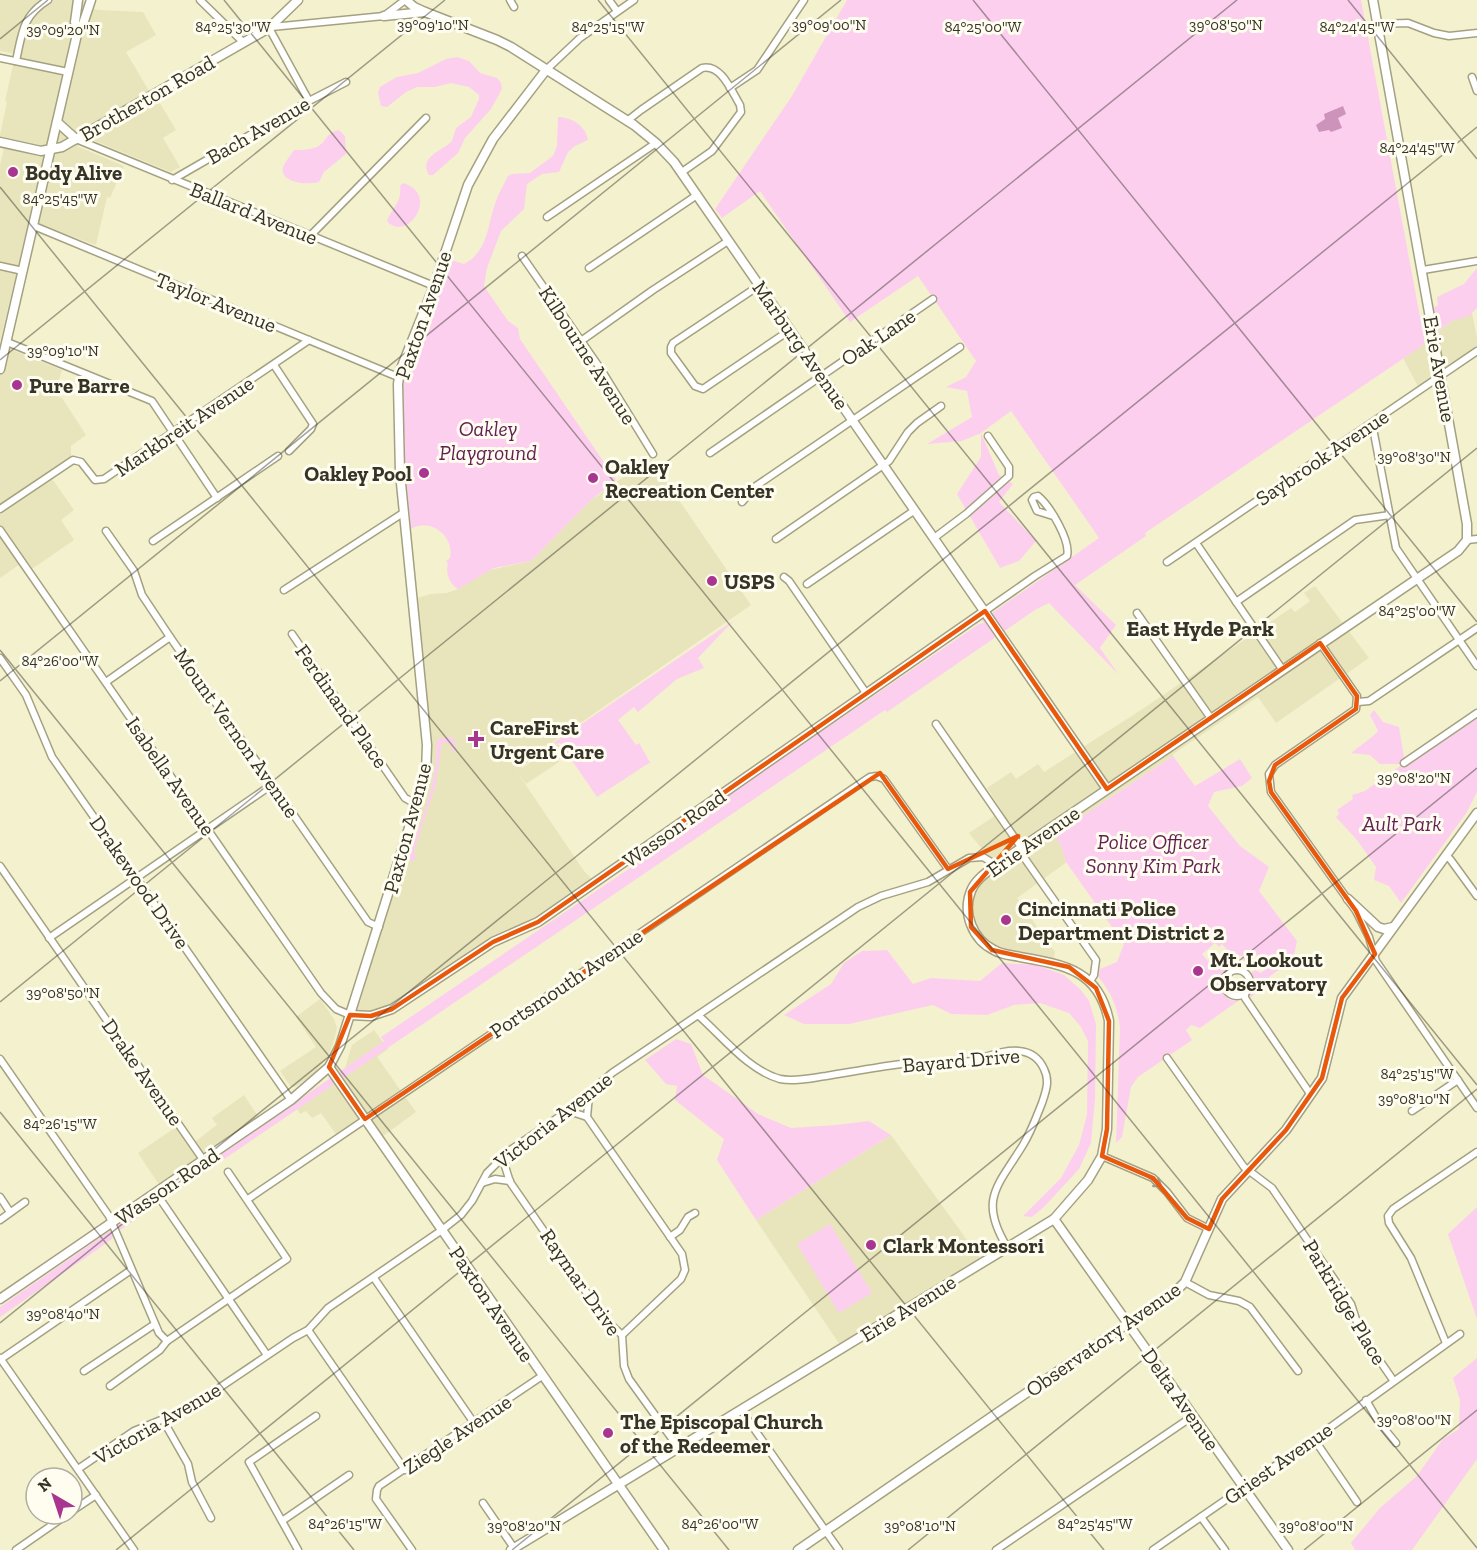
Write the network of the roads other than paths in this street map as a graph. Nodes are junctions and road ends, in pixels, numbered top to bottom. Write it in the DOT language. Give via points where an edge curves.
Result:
graph roads {
  1 [pos="48,0"];
  2 [pos="78,0"];
  3 [pos="91,0"];
  4 [pos="298,0"];
  5 [pos="406,0"];
  6 [pos="510,0"];
  7 [pos="609,0"];
  8 [pos="634,0"];
  9 [pos="804,0"];
  10 [pos="1373,0"];
  11 [pos="204,1"];
  12 [pos="514,7"];
  13 [pos="617,11"];
  14 [pos="425,12"];
  15 [pos="384,16"];
  16 [pos="1377,24"];
  17 [pos="269,28"];
  18 [pos="78,30"];
  19 [pos="232,31"];
  20 [pos="1477,33"];
  21 [pos="244,43"];
  22 [pos="0,58"];
  23 [pos="16,61"];
  24 [pos="546,70"];
  25 [pos="68,72"];
  26 [pos="1472,77"];
  27 [pos="346,82"];
  28 [pos="730,88"];
  29 [pos="1477,91"];
  30 [pos="309,101"];
  31 [pos="426,118"];
  32 [pos="627,121"];
  33 [pos="57,122"];
  34 [pos="76,139"];
  35 [pos="0,142"];
  36 [pos="656,143"];
  37 [pos="51,149"];
  38 [pos="682,172"];
  39 [pos="172,180"];
  40 [pos="697,195"];
  41 [pos="547,217"];
  42 [pos="34,226"];
  43 [pos="310,236"];
  44 [pos="728,241"];
  45 [pos="522,256"];
  46 [pos="1477,261"];
  47 [pos="0,266"];
  48 [pos="589,268"];
  49 [pos="1423,270"];
  50 [pos="23,271"];
  51 [pos="760,285"];
  52 [pos="434,286"];
  53 [pos="933,299"];
  54 [pos="790,330"];
  55 [pos="309,340"];
  56 [pos="581,341"];
  57 [pos="6,342"];
  58 [pos="960,347"];
  59 [pos="1477,351"];
  60 [pos="274,365"];
  61 [pos="0,369"];
  62 [pos="822,375"];
  63 [pos="1440,376"];
  64 [pos="399,377"];
  65 [pos="941,406"];
  66 [pos="853,420"];
  67 [pos="1372,423"];
  68 [pos="173,432"];
  69 [pos="988,436"];
  70 [pos="289,451"];
  71 [pos="710,453"];
  72 [pos="652,454"];
  73 [pos="278,456"];
  74 [pos="884,465"];
  75 [pos="217,498"];
  76 [pos="742,502"];
  77 [pos="0,508"];
  78 [pos="915,510"];
  79 [pos="403,513"];
  80 [pos="1390,515"];
  81 [pos="1053,516"];
  82 [pos="0,530"];
  83 [pos="106,531"];
  84 [pos="776,538"];
  85 [pos="934,538"];
  86 [pos="1477,539"];
  87 [pos="1467,540"];
  88 [pos="153,541"];
  89 [pos="1196,543"];
  90 [pos="1167,562"];
  91 [pos="784,577"];
  92 [pos="1417,579"];
  93 [pos="807,584"];
  94 [pos="284,590"];
  95 [pos="1236,602"];
  96 [pos="1137,613"];
  97 [pos="987,614"];
  98 [pos="1477,628"];
  99 [pos="292,634"];
  100 [pos="170,637"];
  101 [pos="1460,640"];
  102 [pos="1320,643"];
  103 [pos="0,658"];
  104 [pos="1477,666"];
  105 [pos="1282,669"];
  106 [pos="106,682"];
  107 [pos="866,693"];
  108 [pos="1357,706"];
  109 [pos="1477,713"];
  110 [pos="1210,717"];
  111 [pos="936,724"];
  112 [pos="1404,763"];
  113 [pos="273,784"];
  114 [pos="1107,789"];
  115 [pos="416,804"];
  116 [pos="1477,813"];
  117 [pos="208,829"];
  118 [pos="1021,847"];
  119 [pos="1445,856"];
  120 [pos="996,865"];
  121 [pos="0,866"];
  122 [pos="948,869"];
  123 [pos="136,877"];
  124 [pos="1477,896"];
  125 [pos="1347,899"];
  126 [pos="379,927"];
  127 [pos="1393,927"];
  128 [pos="49,938"];
  129 [pos="1375,954"];
  130 [pos="1090,981"];
  131 [pos="1245,994"];
  132 [pos="350,1015"];
  133 [pos="698,1015"];
  134 [pos="1167,1058"];
  135 [pos="0,1059"];
  136 [pos="329,1067"];
  137 [pos="1458,1080"];
  138 [pos="589,1094"];
  139 [pos="1311,1095"];
  140 [pos="291,1100"];
  141 [pos="1477,1108"];
  142 [pos="1412,1111"];
  143 [pos="564,1113"];
  144 [pos="587,1117"];
  145 [pos="365,1119"];
  146 [pos="509,1151"];
  147 [pos="1477,1152"];
  148 [pos="1102,1156"];
  149 [pos="204,1161"];
  150 [pos="1248,1170"];
  151 [pos="228,1172"];
  152 [pos="510,1182"];
  153 [pos="482,1183"];
  154 [pos="156,1193"];
  155 [pos="0,1197"];
  156 [pos="248,1199"];
  157 [pos="26,1202"];
  158 [pos="10,1212"];
  159 [pos="695,1213"];
  160 [pos="1054,1219"];
  161 [pos="0,1220"];
  162 [pos="112,1223"];
  163 [pos="1209,1228"];
  164 [pos="442,1230"];
  165 [pos="670,1237"];
  166 [pos="1007,1247"];
  167 [pos="131,1270"];
  168 [pos="374,1278"];
  169 [pos="1185,1282"];
  170 [pos="0,1299"];
  171 [pos="229,1299"];
  172 [pos="1128,1323"];
  173 [pos="155,1324"];
  174 [pos="308,1330"];
  175 [pos="1460,1334"];
  176 [pos="622,1335"];
  177 [pos="167,1341"];
  178 [pos="1446,1343"];
  179 [pos="267,1355"];
  180 [pos="0,1358"];
  181 [pos="84,1371"];
  182 [pos="1298,1371"];
  183 [pos="542,1376"];
  184 [pos="1393,1380"];
  185 [pos="110,1386"];
  186 [pos="1366,1400"];
  187 [pos="741,1410"];
  188 [pos="316,1416"];
  189 [pos="1193,1416"];
  190 [pos="163,1420"];
  191 [pos="474,1423"];
  192 [pos="1314,1439"];
  193 [pos="1396,1443"];
  194 [pos="678,1447"];
  195 [pos="76,1466"];
  196 [pos="82,1466"];
  197 [pos="405,1470"];
  198 [pos="349,1475"];
  199 [pos="84,1478"];
  200 [pos="618,1484"];
  201 [pos="1244,1488"];
  202 [pos="96,1495"];
  203 [pos="1358,1502"];
  204 [pos="84,1503"];
  205 [pos="483,1503"];
  206 [pos="1201,1517"];
  207 [pos="211,1518"];
  208 [pos="282,1521"];
  209 [pos="51,1526"];
  210 [pos="825,1531"];
  211 [pos="518,1548"];
  212 [pos="16,1550"];
  213 [pos="134,1550"];
  214 [pos="298,1550"];
  215 [pos="412,1550"];
  216 [pos="664,1550"];
  217 [pos="798,1550"];
  218 [pos="839,1550"];
  219 [pos="996,1550"];
  220 [pos="1153,1550"];
  221 [pos="1225,1550"];
  222 [pos="1288,1550"];
  1 -- 23 [label="street" via="27,18"];
  2 -- 18 [label="street"];
  3 -- 18 [label="street"];
  4 -- 17 [label="street, Brotherton Road"];
  5 -- 14 [label="street, Marburg Avenue"];
  5 -- 15 [label="street, Marburg Avenue"];
  6 -- 12 [label="street"];
  7 -- 13 [label="street"];
  8 -- 13 [label="street, Paxton Avenue"];
  9 -- 28 [label="street" via="757,70"];
  10 -- 16 [label="street, Erie Avenue"];
  11 -- 19 [label="street"];
  13 -- 24 [label="street, Paxton Avenue"];
  14 -- 15 [label="street"];
  14 -- 24 [label="street, Marburg Avenue" via="497,40"];
  15 -- 17 [label="street"];
  16 -- 20 [label="street" via="1408,22 1449,36"];
  16 -- 49 [label="street, Erie Avenue"];
  17 -- 19 [label="street"];
  17 -- 21 [label="street, Brotherton Road"];
  17 -- 30 [label="street"];
  18 -- 25 [label="street"];
  19 -- 21 [label="street"];
  21 -- 34 [label="street, Brotherton Road"];
  22 -- 23 [label="street"];
  23 -- 25 [label="street"];
  24 -- 32 [label="street, Marburg Avenue"];
  24 -- 52 [label="street, Paxton Avenue" via="475,169"];
  25 -- 33 [label="street"];
  26 -- 29 [label="street"];
  27 -- 30 [label="street, Bach Avenue"];
  28 -- 32 [label="street" via="717,70 705,67"];
  28 -- 38 [label="street" via="741,108 740,115 712,151"];
  30 -- 39 [label="street, Bach Avenue"];
  31 -- 43 [label="street"];
  32 -- 36 [label="street, Marburg Avenue"];
  33 -- 34 [label="street"];
  33 -- 37 [label="street"];
  34 -- 37 [label="street, Brotherton Road"];
  34 -- 39 [label="street, Ballard Avenue"];
  35 -- 37 [label="street" via="40,151"];
  36 -- 38 [label="street, Marburg Avenue"];
  36 -- 41 [label="street"];
  37 -- 42 [label="street"];
  38 -- 40 [label="street, Marburg Avenue"];
  39 -- 43 [label="street, Ballard Avenue"];
  40 -- 44 [label="street, Marburg Avenue"];
  40 -- 48 [label="street"];
  42 -- 50 [label="street"];
  42 -- 55 [label="street, Taylor Avenue"];
  43 -- 52 [label="street, Ballard Avenue"];
  44 -- 51 [label="street, Marburg Avenue"];
  44 -- 56 [label="street"];
  45 -- 56 [label="street, Kilbourne Avenue"];
  46 -- 49 [label="street"];
  47 -- 50 [label="street"];
  49 -- 63 [label="street, Erie Avenue"];
  50 -- 57 [label="street"];
  51 -- 54 [label="street, Marburg Avenue"];
  51 -- 54 [label="street" via="673,343 672,353 683,370 695,387 703,388"];
  52 -- 64 [label="street, Paxton Avenue"];
  53 -- 62 [label="street, Oak Lane"];
  54 -- 62 [label="street, Marburg Avenue"];
  55 -- 60 [label="street, Markbreit Avenue"];
  55 -- 64 [label="street, Taylor Avenue"];
  56 -- 72 [label="street, Kilbourne Avenue"];
  57 -- 61 [label="street"];
  57 -- 68 [label="street" via="152,401"];
  58 -- 66 [label="street"];
  59 -- 63 [label="street, Saybrook Avenue"];
  60 -- 68 [label="street, Markbreit Avenue"];
  60 -- 70 [label="street" via="313,424"];
  62 -- 66 [label="street, Marburg Avenue"];
  62 -- 71 [label="street, Oak Lane"];
  63 -- 67 [label="street, Saybrook Avenue"];
  63 -- 87 [label="street, Erie Avenue"];
  64 -- 79 [label="street, Paxton Avenue"];
  65 -- 74 [label="street" via="908,432"];
  66 -- 74 [label="street, Marburg Avenue"];
  66 -- 76 [label="street" via="750,490"];
  67 -- 80 [label="street"];
  67 -- 89 [label="street, Saybrook Avenue"];
  68 -- 75 [label="street"];
  68 -- 77 [label="street, Markbreit Avenue" via="104,479 95,480 81,462 73,460"];
  69 -- 85 [label="street" via="1009,467 1009,476"];
  73 -- 75 [label="street"];
  74 -- 78 [label="street, Marburg Avenue"];
  74 -- 84 [label="street"];
  75 -- 88 [label="street"];
  78 -- 85 [label="street, Marburg Avenue"];
  78 -- 93 [label="street"];
  79 -- 94 [label="street"];
  79 -- 115 [label="street, Paxton Avenue" via="428,753"];
  80 -- 92 [label="street" via="1396,548"];
  80 -- 95 [label="street" via="1355,520"];
  81 -- 97 [label="street" via="1065,537 1067,556"];
  82 -- 106 [label="street, Isabella Avenue"];
  83 -- 100 [label="street, Mount Vernon Avenue" via="134,571 142,595"];
  85 -- 97 [label="street, Marburg Avenue"];
  86 -- 87 [label="street"];
  87 -- 92 [label="street, Erie Avenue" via="1458,551"];
  89 -- 90 [label="street, Saybrook Avenue"];
  89 -- 95 [label="street"];
  91 -- 107 [label="street"];
  92 -- 101 [label="street"];
  92 -- 102 [label="street, Erie Avenue"];
  95 -- 105 [label="street"];
  96 -- 110 [label="street"];
  97 -- 107 [label="street, Wasson Road"];
  97 -- 114 [label="street, Marburg Avenue"];
  98 -- 101 [label="street"];
  99 -- 115 [label="street, Ferdinand Place" via="405,798"];
  100 -- 106 [label="street"];
  100 -- 113 [label="street, Mount Vernon Avenue"];
  101 -- 104 [label="street"];
  101 -- 108 [label="street"];
  102 -- 105 [label="street, Erie Avenue"];
  102 -- 108 [label="street" via="1357,696"];
  103 -- 123 [label="street, Drakewood Drive" via="26,695 52,757"];
  105 -- 110 [label="street, Erie Avenue"];
  106 -- 117 [label="street, Isabella Avenue"];
  107 -- 132 [label="street, Wasson Road" via="538,922 493,942 392,1009 370,1016"];
  108 -- 125 [label="street" via="1275,765 1269,774 1271,792"];
  109 -- 112 [label="street"];
  110 -- 114 [label="street, Erie Avenue"];
  111 -- 118 [label="street"];
  113 -- 117 [label="street"];
  113 -- 126 [label="street, Mount Vernon Avenue" via="368,922"];
  114 -- 118 [label="street, Erie Avenue"];
  115 -- 126 [label="street, Paxton Avenue"];
  116 -- 119 [label="street, Observatory Avenue"];
  117 -- 123 [label="street"];
  117 -- 132 [label="street, Isabella Avenue" via="321,993 336,1009"];
  118 -- 120 [label="street, Erie Avenue"];
  118 -- 130 [label="street" via="1023,856 1096,960"];
  119 -- 124 [label="street"];
  119 -- 127 [label="street, Observatory Avenue"];
  120 -- 122 [label="street, Victoria Avenue" via="976,856"];
  120 -- 130 [label="street, Erie Avenue" via="981,876 970,892 968,914 975,933 992,950 1069,967"];
  121 -- 128 [label="street, Drake Avenue"];
  122 -- 133 [label="street, Victoria Avenue" via="928,882 858,907"];
  122 -- 145 [label="street, Portsmouth Avenue" via="885,780 870,777"];
  123 -- 128 [label="street"];
  123 -- 140 [label="street, Drakewood Drive"];
  125 -- 127 [label="street" via="1378,927"];
  125 -- 129 [label="street" via="1363,923"];
  126 -- 132 [label="street, Paxton Avenue"];
  127 -- 129 [label="street, Observatory Avenue"];
  128 -- 149 [label="street, Drake Avenue"];
  129 -- 137 [label="street" via="1376,961"];
  129 -- 139 [label="street, Observatory Avenue" via="1342,998 1322,1078"];
  130 -- 148 [label="street, Erie Avenue" via="1104,1001 1109,1021 1107,1129"];
  131 -- 131 [label="street" via="1250,987 1247,975 1239,971 1229,974 1225,980 1227,991 1234,996"];
  131 -- 139 [label="street"];
  132 -- 136 [label="street, Paxton Avenue"];
  133 -- 138 [label="street, Victoria Avenue" via="612,1073"];
  133 -- 166 [label="street, Bayard Drive" via="748,1061 782,1079 799,1080 903,1064 962,1062 1010,1050 1037,1058 1048,1080 1047,1089 1035,1122 999,1180 994,1197 995,1223"];
  134 -- 150 [label="street, Parkridge Place"];
  135 -- 162 [label="street"];
  136 -- 140 [label="street, Wasson Road"];
  136 -- 145 [label="street, Paxton Avenue"];
  137 -- 141 [label="street"];
  137 -- 142 [label="street"];
  138 -- 143 [label="street, Victoria Avenue"];
  138 -- 144 [label="street"];
  139 -- 150 [label="street, Observatory Avenue" via="1286,1130"];
  140 -- 149 [label="street, Wasson Road"];
  143 -- 144 [label="street"];
  143 -- 146 [label="street, Victoria Avenue"];
  144 -- 165 [label="street"];
  145 -- 156 [label="street, Portsmouth Avenue"];
  145 -- 164 [label="street, Paxton Avenue"];
  146 -- 152 [label="street" via="505,1166"];
  146 -- 153 [label="street, Victoria Avenue"];
  147 -- 178 [label="street" via="1388,1216 1411,1258"];
  148 -- 160 [label="street, Erie Avenue" via="1088,1180"];
  148 -- 163 [label="street, one-way" via="1154,1178 1187,1218"];
  149 -- 154 [label="street, Wasson Road"];
  150 -- 163 [label="street, Observatory Avenue" via="1222,1199"];
  150 -- 184 [label="street, Parkridge Place" via="1272,1188 1351,1304 1360,1332"];
  151 -- 156 [label="street"];
  152 -- 153 [label="street" via="495,1179"];
  152 -- 176 [label="street, Raymar Drive" via="593,1302"];
  153 -- 164 [label="street, Victoria Avenue" via="461,1215"];
  154 -- 162 [label="street, Wasson Road"];
  154 -- 171 [label="street"];
  155 -- 158 [label="street"];
  156 -- 171 [label="street" via="287,1259"];
  157 -- 158 [label="street"];
  158 -- 161 [label="street"];
  159 -- 165 [label="street"];
  160 -- 166 [label="street, Erie Avenue"];
  160 -- 172 [label="street, Delta Avenue"];
  162 -- 167 [label="street"];
  162 -- 170 [label="street, Wasson Road"];
  163 -- 169 [label="street, Observatory Avenue"];
  164 -- 168 [label="street, Victoria Avenue"];
  164 -- 183 [label="street, Paxton Avenue"];
  165 -- 176 [label="street" via="684,1259 684,1275"];
  166 -- 187 [label="street, Erie Avenue"];
  167 -- 173 [label="street"];
  167 -- 180 [label="street"];
  168 -- 174 [label="street, Victoria Avenue" via="328,1308"];
  168 -- 191 [label="street"];
  169 -- 172 [label="street, Observatory Avenue"];
  169 -- 182 [label="street" via="1209,1295 1250,1307"];
  171 -- 177 [label="street"];
  171 -- 179 [label="street"];
  172 -- 189 [label="street, Delta Avenue"];
  172 -- 210 [label="street, Observatory Avenue"];
  173 -- 177 [label="street"];
  173 -- 181 [label="street"];
  174 -- 179 [label="street, Victoria Avenue"];
  174 -- 197 [label="street"];
  175 -- 178 [label="street, Griest Avenue"];
  176 -- 194 [label="street, Raymar Drive" via="629,1379"];
  177 -- 185 [label="street"];
  178 -- 184 [label="street, Griest Avenue"];
  179 -- 190 [label="street, Victoria Avenue" via="189,1409"];
  180 -- 195 [label="street"];
  183 -- 191 [label="street, Ziegle Avenue"];
  183 -- 200 [label="street, Paxton Avenue"];
  184 -- 186 [label="street, Griest Avenue"];
  186 -- 192 [label="street, Griest Avenue"];
  186 -- 193 [label="street"];
  187 -- 194 [label="street, Erie Avenue"];
  187 -- 210 [label="street"];
  188 -- 208 [label="street" via="249,1462"];
  189 -- 201 [label="street, Delta Avenue"];
  189 -- 219 [label="street"];
  190 -- 196 [label="street, Victoria Avenue" via="134,1431"];
  190 -- 207 [label="street" via="188,1464 192,1482"];
  191 -- 197 [label="street, Ziegle Avenue"];
  192 -- 201 [label="street, Griest Avenue"];
  192 -- 203 [label="street"];
  194 -- 200 [label="street, Erie Avenue"];
  197 -- 215 [label="street, Ziegle Avenue" via="380,1486 376,1495"];
  198 -- 208 [label="street"];
  199 -- 202 [label="street"];
  200 -- 211 [label="street, Erie Avenue"];
  200 -- 216 [label="street, Paxton Avenue"];
  201 -- 206 [label="street, Griest Avenue"];
  201 -- 222 [label="street, Delta Avenue"];
  202 -- 204 [label="street"];
  202 -- 213 [label="street"];
  205 -- 211 [label="street"];
  206 -- 220 [label="street, Griest Avenue"];
  206 -- 221 [label="street"];
  208 -- 214 [label="street"];
  209 -- 212 [label="street"];
  210 -- 217 [label="street, Observatory Avenue"];
  210 -- 218 [label="street"];
}
